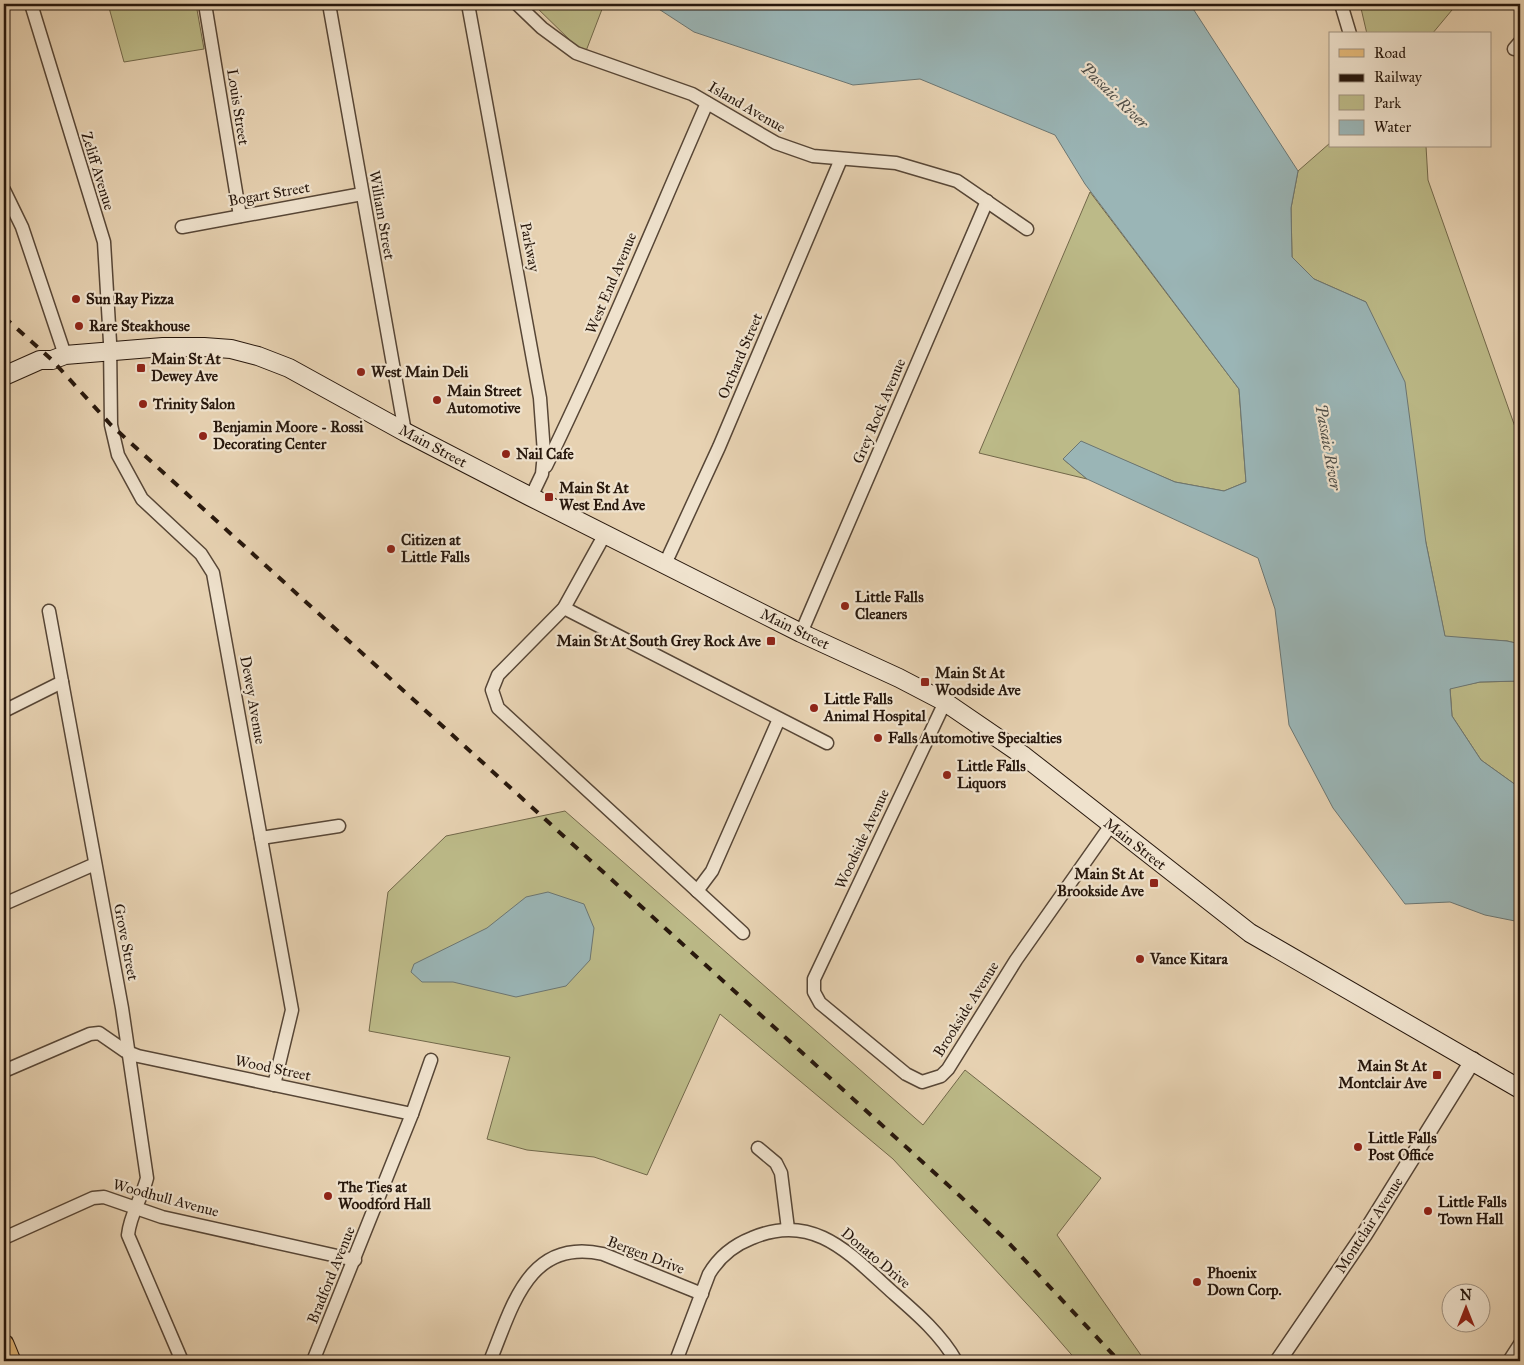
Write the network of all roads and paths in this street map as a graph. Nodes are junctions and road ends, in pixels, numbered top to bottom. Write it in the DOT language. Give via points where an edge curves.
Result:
graph roads {
  1 [pos="31,4"];
  2 [pos="205,4"];
  3 [pos="329,4"];
  4 [pos="468,4"];
  5 [pos="518,4"];
  6 [pos="1341,4"];
  7 [pos="1349,32"];
  8 [pos="707,103"];
  9 [pos="841,160"];
  10 [pos="4,190"];
  11 [pos="362,194"];
  12 [pos="986,200"];
  13 [pos="240,216"];
  14 [pos="182,227"];
  15 [pos="1027,229"];
  16 [pos="110,352"];
  17 [pos="64,355"];
  18 [pos="4,376"];
  19 [pos="405,432"];
  20 [pos="542,474"];
  21 [pos="531,497"];
  22 [pos="605,534"];
  23 [pos="665,564"];
  24 [pos="564,608"];
  25 [pos="49,612"];
  26 [pos="801,633"];
  27 [pos="62,682"];
  28 [pos="945,702"];
  29 [pos="4,710"];
  30 [pos="779,718"];
  31 [pos="827,743"];
  32 [pos="1111,825"];
  33 [pos="339,826"];
  34 [pos="261,838"];
  35 [pos="95,864"];
  36 [pos="697,891"];
  37 [pos="4,904"];
  38 [pos="743,933"];
  39 [pos="814,992"];
  40 [pos="128,1052"];
  41 [pos="431,1060"];
  42 [pos="1473,1060"];
  43 [pos="4,1071"];
  44 [pos="274,1085"];
  45 [pos="1520,1089"];
  46 [pos="412,1114"];
  47 [pos="758,1148"];
  48 [pos="135,1207"];
  49 [pos="788,1229"];
  50 [pos="4,1238"];
  51 [pos="355,1260"];
  52 [pos="702,1294"];
  53 [pos="4,1344"];
  54 [pos="1520,1344"];
  55 [pos="11,1361"];
  56 [pos="182,1361"];
  57 [pos="314,1361"];
  58 [pos="490,1361"];
  59 [pos="676,1361"];
  60 [pos="956,1361"];
  61 [pos="1278,1361"];
  62 [pos="1509,1361"];
  1 -- 16 [label="street, Zeliff Avenue" via="104,242"];
  2 -- 13 [label="street, Louis Street"];
  3 -- 11 [label="street, William Street"];
  4 -- 20 [label="street, Parkway" via="535,364 544,453"];
  5 -- 8 [label="street, Island Avenue" via="542,28 576,53 692,94"];
  6 -- 7 [label="street"];
  8 -- 9 [label="street, Island Avenue" via="776,143 814,156"];
  8 -- 20 [label="street, West End Avenue" via="585,386"];
  9 -- 12 [label="street, Island Avenue" via="871,160 916,167 957,181"];
  9 -- 23 [label="street, Orchard Street" via="719,447"];
  10 -- 17 [label="street" via="22,227"];
  11 -- 13 [label="street, Bogart Street"];
  11 -- 19 [label="street, William Street"];
  12 -- 15 [label="street, Island Avenue"];
  12 -- 26 [label="street, Grey Rock Avenue"];
  13 -- 14 [label="street, Bogart Street"];
  16 -- 17 [label="main road, Main Street"];
  16 -- 19 [label="main road, Main Street" via="204,347 258,356 289,368"];
  16 -- 34 [label="street, Dewey Avenue" via="111,424 118,455 142,499 201,554 213,573"];
  17 -- 18 [label="main road, Main Street" via="40,360"];
  19 -- 21 [label="main road, Main Street"];
  20 -- 21 [label="street, Parkway"];
  21 -- 22 [label="main road, Main Street"];
  22 -- 23 [label="main road, Main Street"];
  22 -- 24 [label="street"];
  23 -- 26 [label="main road, Main Street"];
  24 -- 30 [label="street"];
  24 -- 36 [label="street" via="498,675 492,690 498,708"];
  25 -- 27 [label="street, Grove Street"];
  26 -- 28 [label="main road, Main Street"];
  27 -- 29 [label="street"];
  27 -- 35 [label="street, Grove Street"];
  28 -- 32 [label="main road, Main Street" via="1024,756"];
  28 -- 39 [label="street, Woodside Avenue" via="816,973"];
  30 -- 31 [label="street"];
  30 -- 36 [label="street" via="712,871"];
  32 -- 39 [label="street, Brookside Avenue" via="1016,960 955,1059 941,1076 922,1082 906,1074 825,1007"];
  32 -- 42 [label="main road, Main Street" via="1269,946"];
  33 -- 34 [label="street"];
  34 -- 44 [label="street, Dewey Avenue" via="292,1010"];
  35 -- 37 [label="street"];
  35 -- 40 [label="street, Grove Street"];
  36 -- 38 [label="street"];
  40 -- 43 [label="street" via="99,1033 90,1034"];
  40 -- 44 [label="street, Wood Street"];
  40 -- 48 [label="street, Grove Street" via="147,1178"];
  41 -- 46 [label="street, Bradford Avenue"];
  42 -- 45 [label="main road, Main Street"];
  42 -- 61 [label="street, Montclair Avenue" via="1364,1235"];
  44 -- 46 [label="street, Wood Street"];
  46 -- 51 [label="street, Bradford Avenue"];
  47 -- 49 [label="street" via="776,1163 781,1173"];
  48 -- 50 [label="street, Woodhull Avenue" via="104,1197 93,1198"];
  48 -- 51 [label="street, Woodhull Avenue" via="162,1217"];
  48 -- 56 [label="street, Grove Street" via="129,1221 131,1246"];
  49 -- 52 [label="street, Donato Drive" via="759,1234 733,1248 715,1264"];
  49 -- 60 [label="street, Donato Drive" via="810,1232 836,1243 926,1322"];
  51 -- 57 [label="street, Bradford Avenue"];
  52 -- 58 [label="street, Bergen Drive" via="603,1254 590,1251 561,1255 540,1265 525,1280"];
  52 -- 59 [label="street, Donato Drive"];
  53 -- 55 [label="main road"];
  54 -- 62 [label="street"];
}
